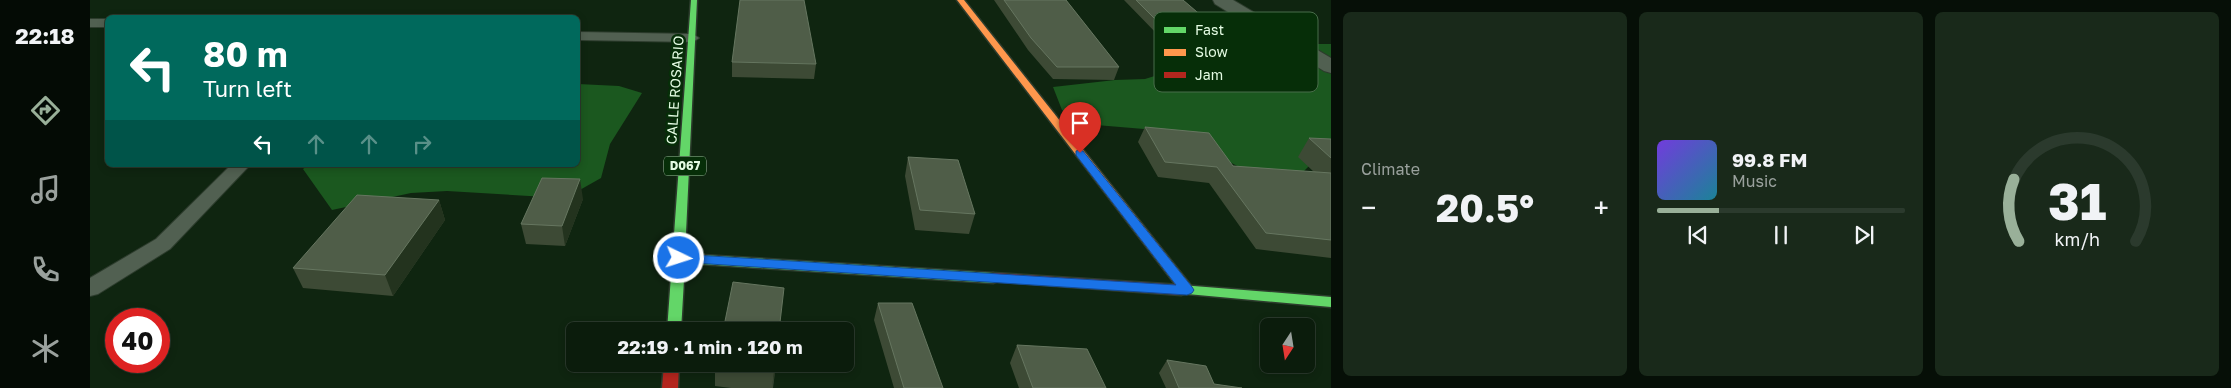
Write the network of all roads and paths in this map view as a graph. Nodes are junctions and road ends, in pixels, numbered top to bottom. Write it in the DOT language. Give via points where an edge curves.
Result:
graph roads {
  1 [pos="694,0"];
  2 [pos="960,0"];
  3 [pos="1221,0"];
  4 [pos="1241,12"];
  5 [pos="90,23"];
  6 [pos="105,23"];
  7 [pos="580,36"];
  8 [pos="693,38"];
  9 [pos="1318,59"];
  10 [pos="1331,67"];
  11 [pos="240,167"];
  12 [pos="679,258"];
  13 [pos="90,288"];
  14 [pos="1187,290"];
  15 [pos="1331,302"];
  16 [pos="675,322"];
  17 [pos="671,372"];
  18 [pos="670,388"];
  1 -- 8 [label="street, CALLE ROSARIO / D067"];
  2 -- 14 [label="street"];
  3 -- 4 [label="street"];
  5 -- 6 [label="lane"];
  7 -- 8 [label="lane"];
  8 -- 12 [label="street, CALLE ROSARIO / D067"];
  9 -- 10 [label="street"];
  11 -- 13 [label="lane" via="163,244"];
  12 -- 14 [label="street"];
  12 -- 16 [label="street, CALLE ROSARIO / D067"];
  14 -- 15 [label="street"];
  17 -- 18 [label="street"];
}
